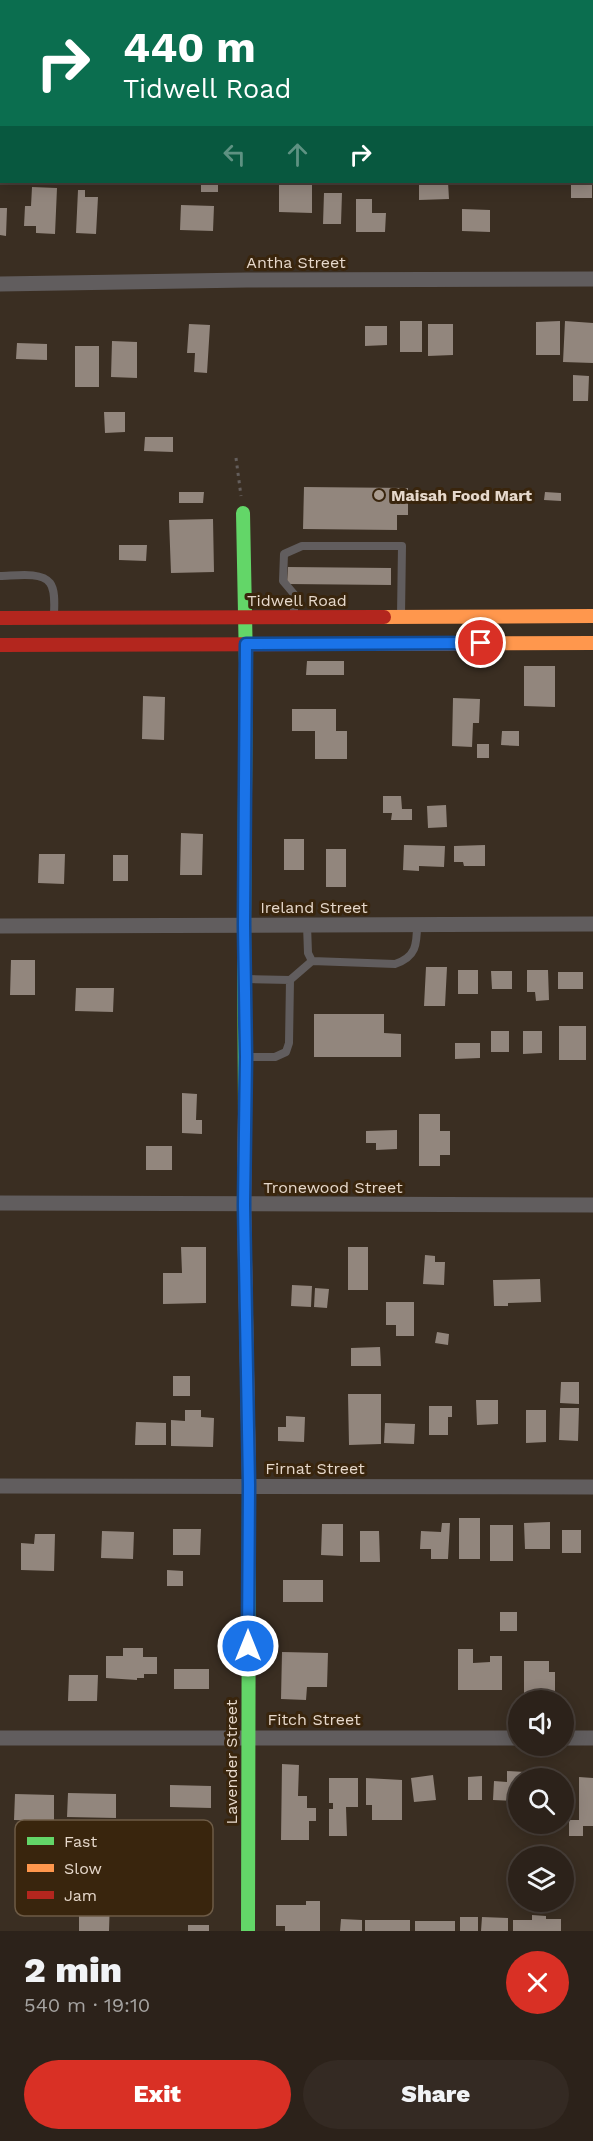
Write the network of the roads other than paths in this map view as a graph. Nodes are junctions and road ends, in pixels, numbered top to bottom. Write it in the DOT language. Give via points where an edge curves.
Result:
graph roads {
  1 [pos="593,279"];
  2 [pos="0,284"];
  3 [pos="243,513"];
  4 [pos="0,576"];
  5 [pos="245,616"];
  6 [pos="294,616"];
  7 [pos="401,616"];
  8 [pos="528,616"];
  9 [pos="593,616"];
  10 [pos="54,617"];
  11 [pos="0,618"];
  12 [pos="528,643"];
  13 [pos="593,643"];
  14 [pos="246,644"];
  15 [pos="0,645"];
  16 [pos="55,645"];
  17 [pos="417,924"];
  18 [pos="593,924"];
  19 [pos="244,925"];
  20 [pos="307,925"];
  21 [pos="0,926"];
  22 [pos="312,961"];
  23 [pos="246,979"];
  24 [pos="290,980"];
  25 [pos="246,1057"];
  26 [pos="0,1203"];
  27 [pos="244,1205"];
  28 [pos="593,1205"];
  29 [pos="249,1485"];
  30 [pos="0,1486"];
  31 [pos="593,1487"];
  32 [pos="248,1737"];
  33 [pos="0,1738"];
  34 [pos="508,1738"];
  35 [pos="574,1738"];
  36 [pos="593,1738"];
  37 [pos="248,1931"];
  1 -- 2 [label="street, Antha Street"];
  3 -- 5 [label="street, Lavender Street"];
  4 -- 10 [label="lane" via="39,576 50,583"];
  5 -- 6 [label="street, Tidwell Road"];
  5 -- 10 [label="street, Tidwell Road"];
  5 -- 14 [label="street, Lavender Street"];
  6 -- 7 [label="street, Tidwell Road"];
  6 -- 7 [label="lane" via="294,594 283,581 284,554 302,546 402,546"];
  7 -- 8 [label="street, Tidwell Road"];
  8 -- 9 [label="street, Tidwell Road"];
  8 -- 12 [label="street"];
  10 -- 11 [label="street, Tidwell Road"];
  10 -- 16 [label="street"];
  12 -- 13 [label="street"];
  12 -- 14 [label="street"];
  14 -- 16 [label="street"];
  14 -- 19 [label="street, Lavender Street"];
  15 -- 16 [label="street"];
  17 -- 18 [label="street, Ireland Street"];
  17 -- 20 [label="street, Ireland Street"];
  17 -- 22 [label="lane" via="415,948 408,959 395,964"];
  19 -- 20 [label="street, Ireland Street"];
  19 -- 21 [label="street, Ireland Street"];
  19 -- 23 [label="street, Lavender Street"];
  20 -- 22 [label="lane"];
  22 -- 24 [label="lane"];
  23 -- 24 [label="lane"];
  23 -- 25 [label="street, Lavender Street"];
  24 -- 25 [label="lane" via="289,1043 285,1052 275,1058"];
  25 -- 27 [label="street, Lavender Street"];
  26 -- 27 [label="street, Tronewood Street"];
  27 -- 28 [label="street, Tronewood Street"];
  27 -- 29 [label="street, Lavender Street"];
  29 -- 30 [label="street, Firnat Street"];
  29 -- 31 [label="street, Firnat Street"];
  29 -- 32 [label="street, Lavender Street"];
  32 -- 33 [label="street, Fitch Street"];
  32 -- 34 [label="street, Fitch Street"];
  32 -- 37 [label="street, Lavender Street"];
  35 -- 36 [label="street"];
}
